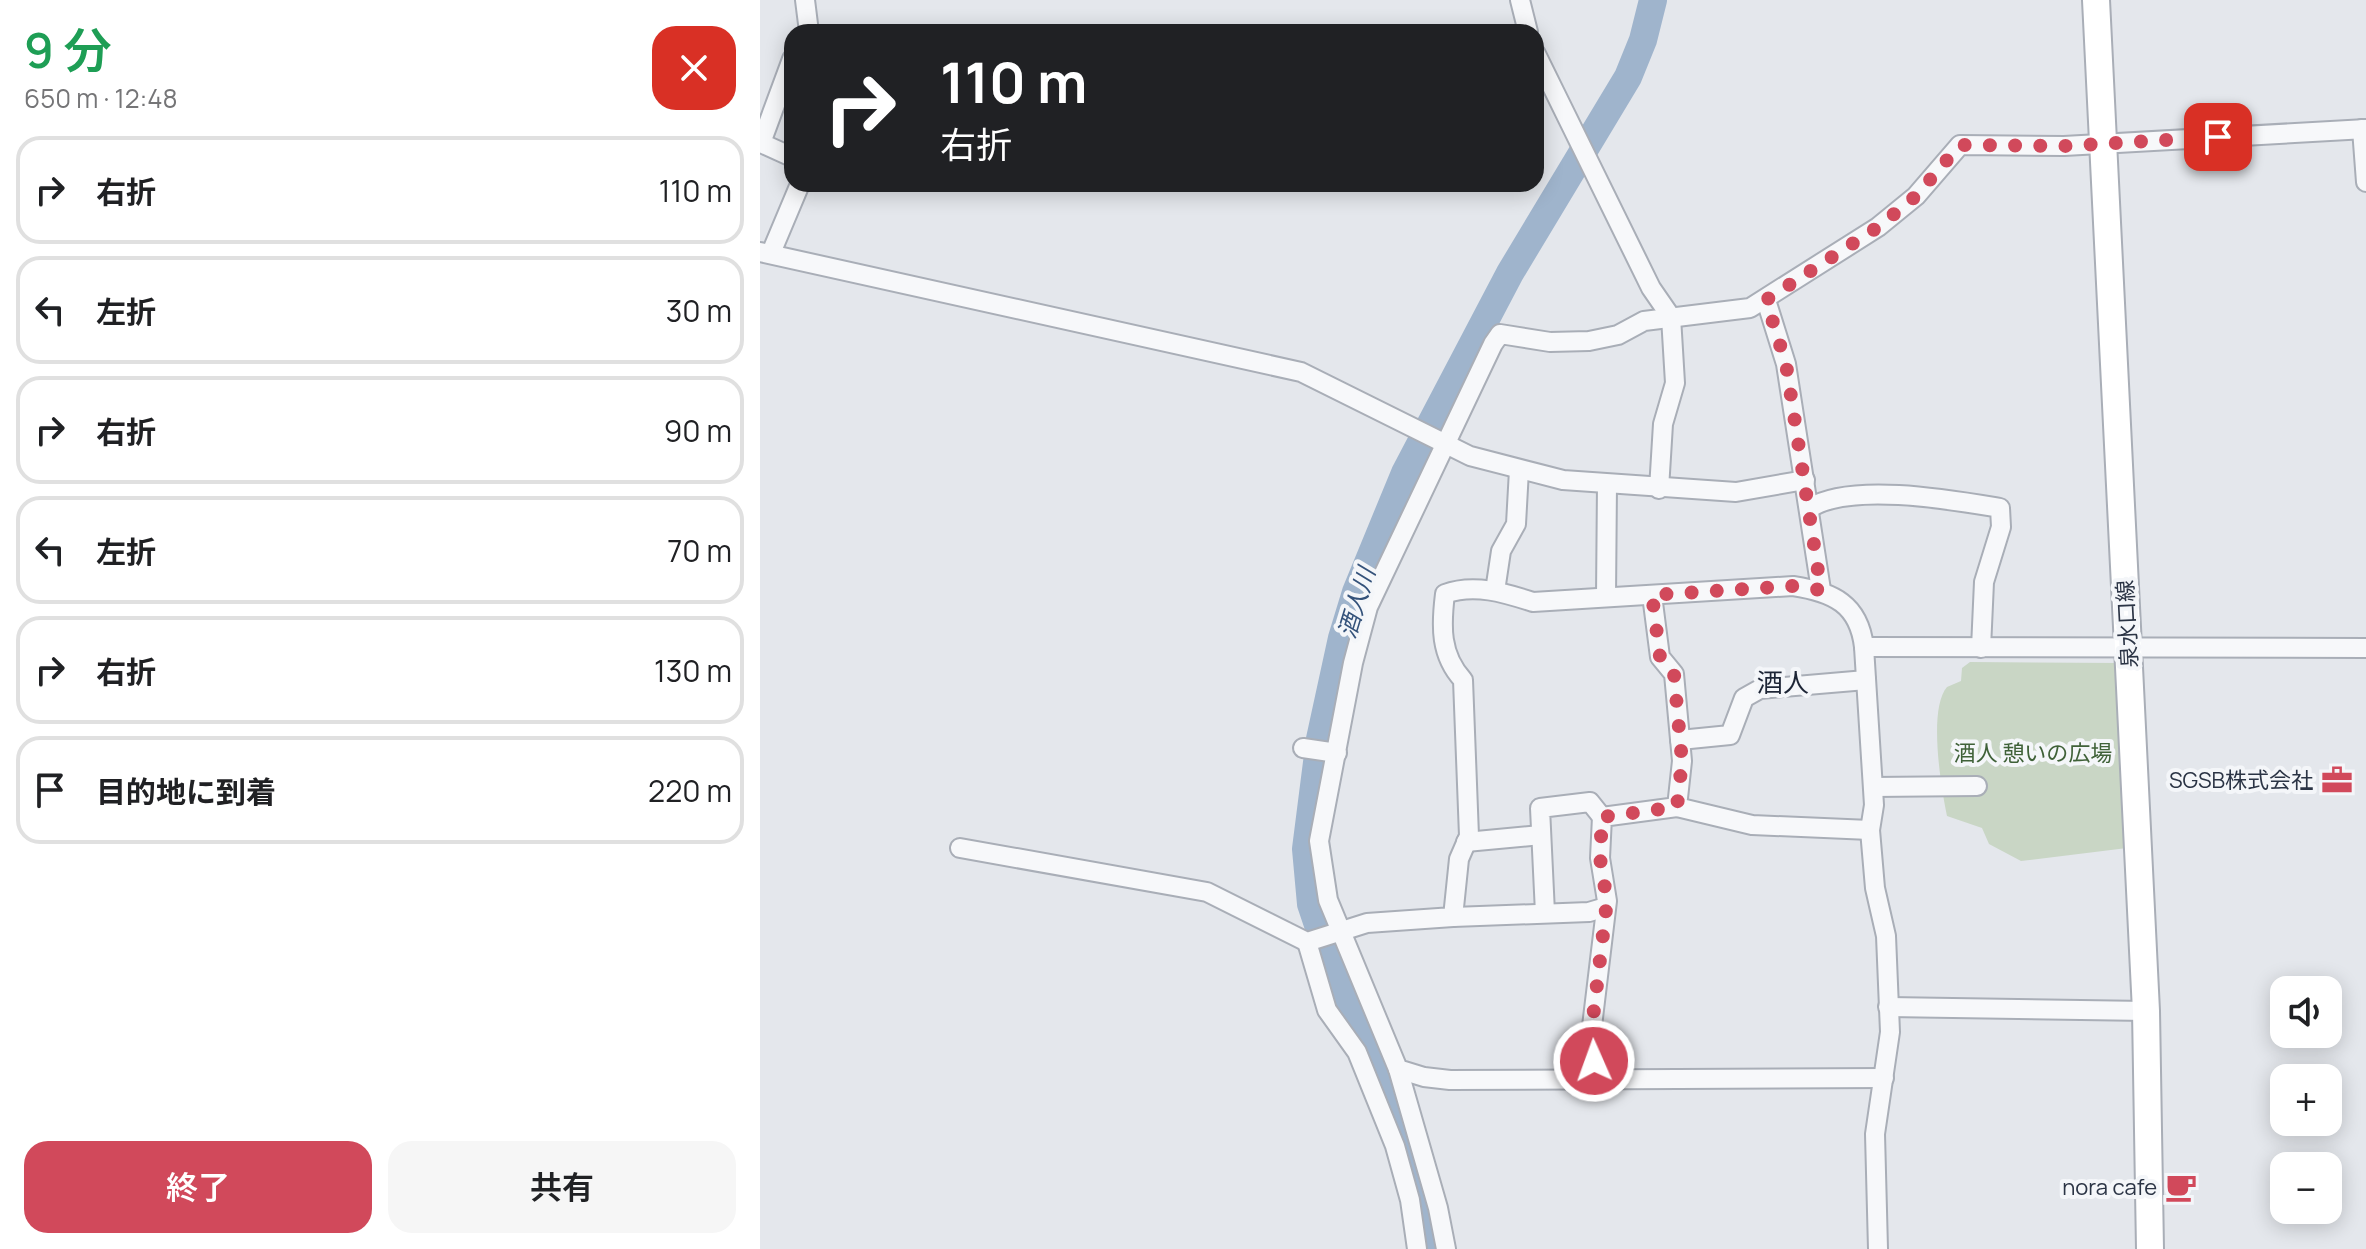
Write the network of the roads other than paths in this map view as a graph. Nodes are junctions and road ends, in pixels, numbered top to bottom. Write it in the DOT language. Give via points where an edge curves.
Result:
graph roads {
  1 [pos="805,0"];
  2 [pos="1520,0"];
  3 [pos="2096,0"];
  4 [pos="808,24"];
  5 [pos="1526,24"];
  6 [pos="1544,70"];
  7 [pos="784,81"];
  8 [pos="2364,129"];
  9 [pos="2103,143"];
  10 [pos="784,153"];
  11 [pos="2366,182"];
  12 [pos="796,192"];
  13 [pos="766,252"];
  14 [pos="1766,300"];
  15 [pos="1671,317"];
  16 [pos="1444,445"];
  17 [pos="1519,470"];
  18 [pos="1805,480"];
  19 [pos="1607,484"];
  20 [pos="1659,489"];
  21 [pos="1810,508"];
  22 [pos="1821,590"];
  23 [pos="1495,591"];
  24 [pos="1652,595"];
  25 [pos="1606,597"];
  26 [pos="1864,647"];
  27 [pos="1981,648"];
  28 [pos="2366,648"];
  29 [pos="2129,650"];
  30 [pos="1866,680"];
  31 [pos="1680,740"];
  32 [pos="1303,748"];
  33 [pos="1337,753"];
  34 [pos="1977,786"];
  35 [pos="1873,787"];
  36 [pos="1677,807"];
  37 [pos="1602,817"];
  38 [pos="1870,830"];
  39 [pos="1541,835"];
  40 [pos="1466,842"];
  41 [pos="960,848"];
  42 [pos="1606,907"];
  43 [pos="1545,913"];
  44 [pos="1453,917"];
  45 [pos="1343,932"];
  46 [pos="1307,942"];
  47 [pos="1888,1007"];
  48 [pos="2146,1011"];
  49 [pos="1398,1069"];
  50 [pos="1884,1078"];
  51 [pos="1598,1080"];
  52 [pos="1417,1249"];
  53 [pos="1446,1249"];
  54 [pos="1878,1249"];
  55 [pos="2150,1249"];
  1 -- 4 [label="street"];
  2 -- 5 [label="street"];
  3 -- 9 [label="main road, 泉水口線"];
  6 -- 15 [label="street" via="1651,288"];
  7 -- 10 [label="street" via="761,143"];
  8 -- 9 [label="street"];
  8 -- 11 [label="street"];
  9 -- 14 [label="street" via="1960,145 1916,196 1878,227"];
  9 -- 29 [label="main road, 泉水口線"];
  12 -- 13 [label="street"];
  13 -- 16 [label="street" via="1301,372"];
  14 -- 15 [label="street" via="1750,308"];
  14 -- 18 [label="street" via="1786,364"];
  15 -- 16 [label="street" via="1589,341 1550,342 1500,334"];
  15 -- 20 [label="street" via="1675,383 1663,424"];
  16 -- 17 [label="street"];
  16 -- 33 [label="street" via="1368,607"];
  17 -- 19 [label="street"];
  17 -- 23 [label="street" via="1516,524 1501,551"];
  18 -- 20 [label="street" via="1736,492"];
  18 -- 21 [label="street"];
  19 -- 20 [label="street"];
  19 -- 25 [label="street"];
  21 -- 22 [label="street"];
  21 -- 27 [label="street" via="1834,497 1925,496 2000,508 2001,527 1984,582"];
  22 -- 24 [label="street" via="1793,586"];
  22 -- 26 [label="street" via="1850,608 1862,624"];
  23 -- 25 [label="street" via="1533,602"];
  23 -- 40 [label="street" via="1457,589 1445,594 1441,621 1444,649 1463,680"];
  24 -- 25 [label="street"];
  24 -- 31 [label="street" via="1660,657 1674,674"];
  26 -- 27 [label="street"];
  26 -- 30 [label="street"];
  27 -- 29 [label="street"];
  28 -- 29 [label="street"];
  29 -- 48 [label="main road, 泉水口線"];
  30 -- 31 [label="street" via="1760,689 1744,698 1730,735"];
  30 -- 35 [label="street"];
  31 -- 36 [label="street"];
  32 -- 33 [label="street"];
  33 -- 45 [label="street" via="1319,841 1328,900"];
  34 -- 35 [label="street"];
  35 -- 38 [label="street"];
  36 -- 37 [label="street"];
  36 -- 38 [label="street" via="1752,825"];
  37 -- 39 [label="street" via="1590,802 1540,808"];
  37 -- 42 [label="street"];
  38 -- 47 [label="street" via="1886,936"];
  39 -- 40 [label="street"];
  39 -- 43 [label="street"];
  40 -- 44 [label="street"];
  41 -- 46 [label="street" via="1207,892"];
  42 -- 43 [label="street"];
  42 -- 51 [label="street" via="1590,1043"];
  43 -- 44 [label="street"];
  44 -- 45 [label="street" via="1367,923"];
  45 -- 46 [label="street"];
  45 -- 49 [label="street"];
  46 -- 52 [label="street" via="1327,1010 1357,1052 1395,1146"];
  47 -- 48 [label="street"];
  47 -- 50 [label="street"];
  48 -- 55 [label="main road, 泉水口線"];
  49 -- 51 [label="street" via="1450,1080"];
  49 -- 53 [label="street"];
  50 -- 51 [label="street"];
  50 -- 54 [label="street" via="1875,1134"];
}
